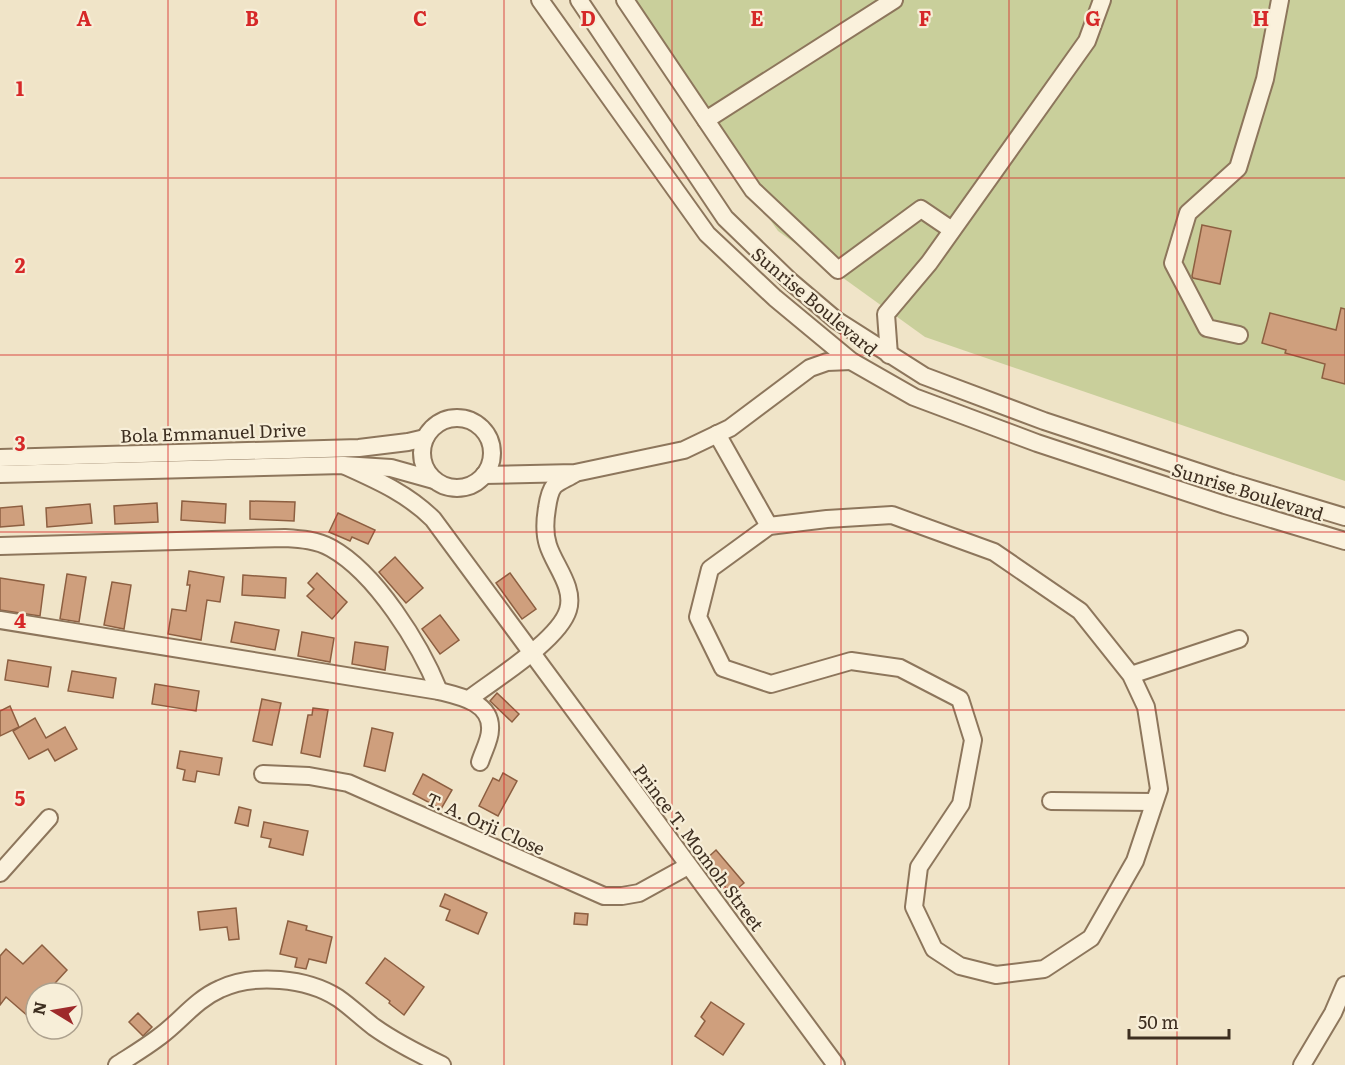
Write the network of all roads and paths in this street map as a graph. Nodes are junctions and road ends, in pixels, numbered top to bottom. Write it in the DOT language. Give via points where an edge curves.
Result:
graph roads {
  1 [pos="540,0"];
  2 [pos="579,0"];
  3 [pos="625,0"];
  4 [pos="894,0"];
  5 [pos="1102,0"];
  6 [pos="1280,0"];
  7 [pos="706,120"];
  8 [pos="952,230"];
  9 [pos="1239,335"];
  10 [pos="890,355"];
  11 [pos="850,361"];
  12 [pos="717,434"];
  13 [pos="425,438"];
  14 [pos="0,458"];
  15 [pos="343,465"];
  16 [pos="575,473"];
  17 [pos="0,474"];
  18 [pos="484,475"];
  19 [pos="434,480"];
  20 [pos="1345,517"];
  21 [pos="769,526"];
  22 [pos="1345,542"];
  23 [pos="0,546"];
  24 [pos="0,620"];
  25 [pos="1239,639"];
  26 [pos="531,653"];
  27 [pos="1131,675"];
  28 [pos="439,691"];
  29 [pos="469,699"];
  30 [pos="480,762"];
  31 [pos="263,774"];
  32 [pos="1051,801"];
  33 [pos="1154,802"];
  34 [pos="49,818"];
  35 [pos="688,866"];
  36 [pos="0,873"];
  37 [pos="1345,985"];
  38 [pos="117,1065"];
  39 [pos="442,1065"];
  40 [pos="836,1065"];
  41 [pos="1302,1065"];
  1 -- 11 [label="street, Sunrise Boulevard" via="707,234"];
  2 -- 10 [label="street, Sunrise Boulevard" via="725,218 836,320"];
  3 -- 7 [label="street"];
  4 -- 7 [label="street"];
  5 -- 8 [label="street" via="1087,41"];
  6 -- 9 [label="street" via="1265,79 1238,168 1188,213 1173,263 1207,328"];
  7 -- 8 [label="street" via="753,190 838,270 921,209"];
  8 -- 10 [label="street" via="886,314"];
  10 -- 20 [label="street, Sunrise Boulevard" via="924,376 1044,421"];
  11 -- 12 [label="street" via="827,362 810,369"];
  11 -- 22 [label="street, Sunrise Boulevard" via="914,398 1037,443"];
  12 -- 16 [label="street" via="684,450"];
  12 -- 21 [label="street"];
  13 -- 14 [label="street, Bola Emmanuel Drive" via="359,448"];
  13 -- 18 [label="street" via="442,421 465,418 476,423 485,431 492,454"];
  13 -- 19 [label="street" via="422,460"];
  15 -- 17 [label="street, Bola Emmanuel Drive"];
  15 -- 19 [label="street, Bola Emmanuel Drive" via="391,468"];
  15 -- 26 [label="street, Prince T. Momoh Street" via="418,504"];
  16 -- 18 [label="street"];
  16 -- 26 [label="street" via="553,487 545,522 547,543 566,583 568,608 564,621"];
  18 -- 19 [label="street" via="465,487 443,486"];
  21 -- 27 [label="street" via="892,515 993,552 1080,611"];
  21 -- 33 [label="street" via="710,569 698,617 723,668 771,684 851,661 900,668 960,699 973,740 961,804 919,867 914,907 934,950 960,966 996,975 1044,969 1091,938 1135,861"];
  23 -- 28 [label="street" via="285,538 329,547 352,562 379,591 420,649"];
  24 -- 28 [label="street"];
  25 -- 27 [label="street"];
  26 -- 29 [label="street"];
  26 -- 35 [label="street, Prince T. Momoh Street"];
  27 -- 33 [label="street" via="1146,707 1158,789"];
  28 -- 29 [label="street"];
  29 -- 30 [label="street" via="482,709 490,730"];
  31 -- 35 [label="street, T. A. Orji Close" via="348,783 604,896 639,893"];
  32 -- 33 [label="street"];
  34 -- 36 [label="street"];
  35 -- 40 [label="street, Prince T. Momoh Street"];
  37 -- 41 [label="street"];
  38 -- 39 [label="street" via="160,1037 192,1006 219,989 247,980 290,980 337,998 374,1028"];
}
